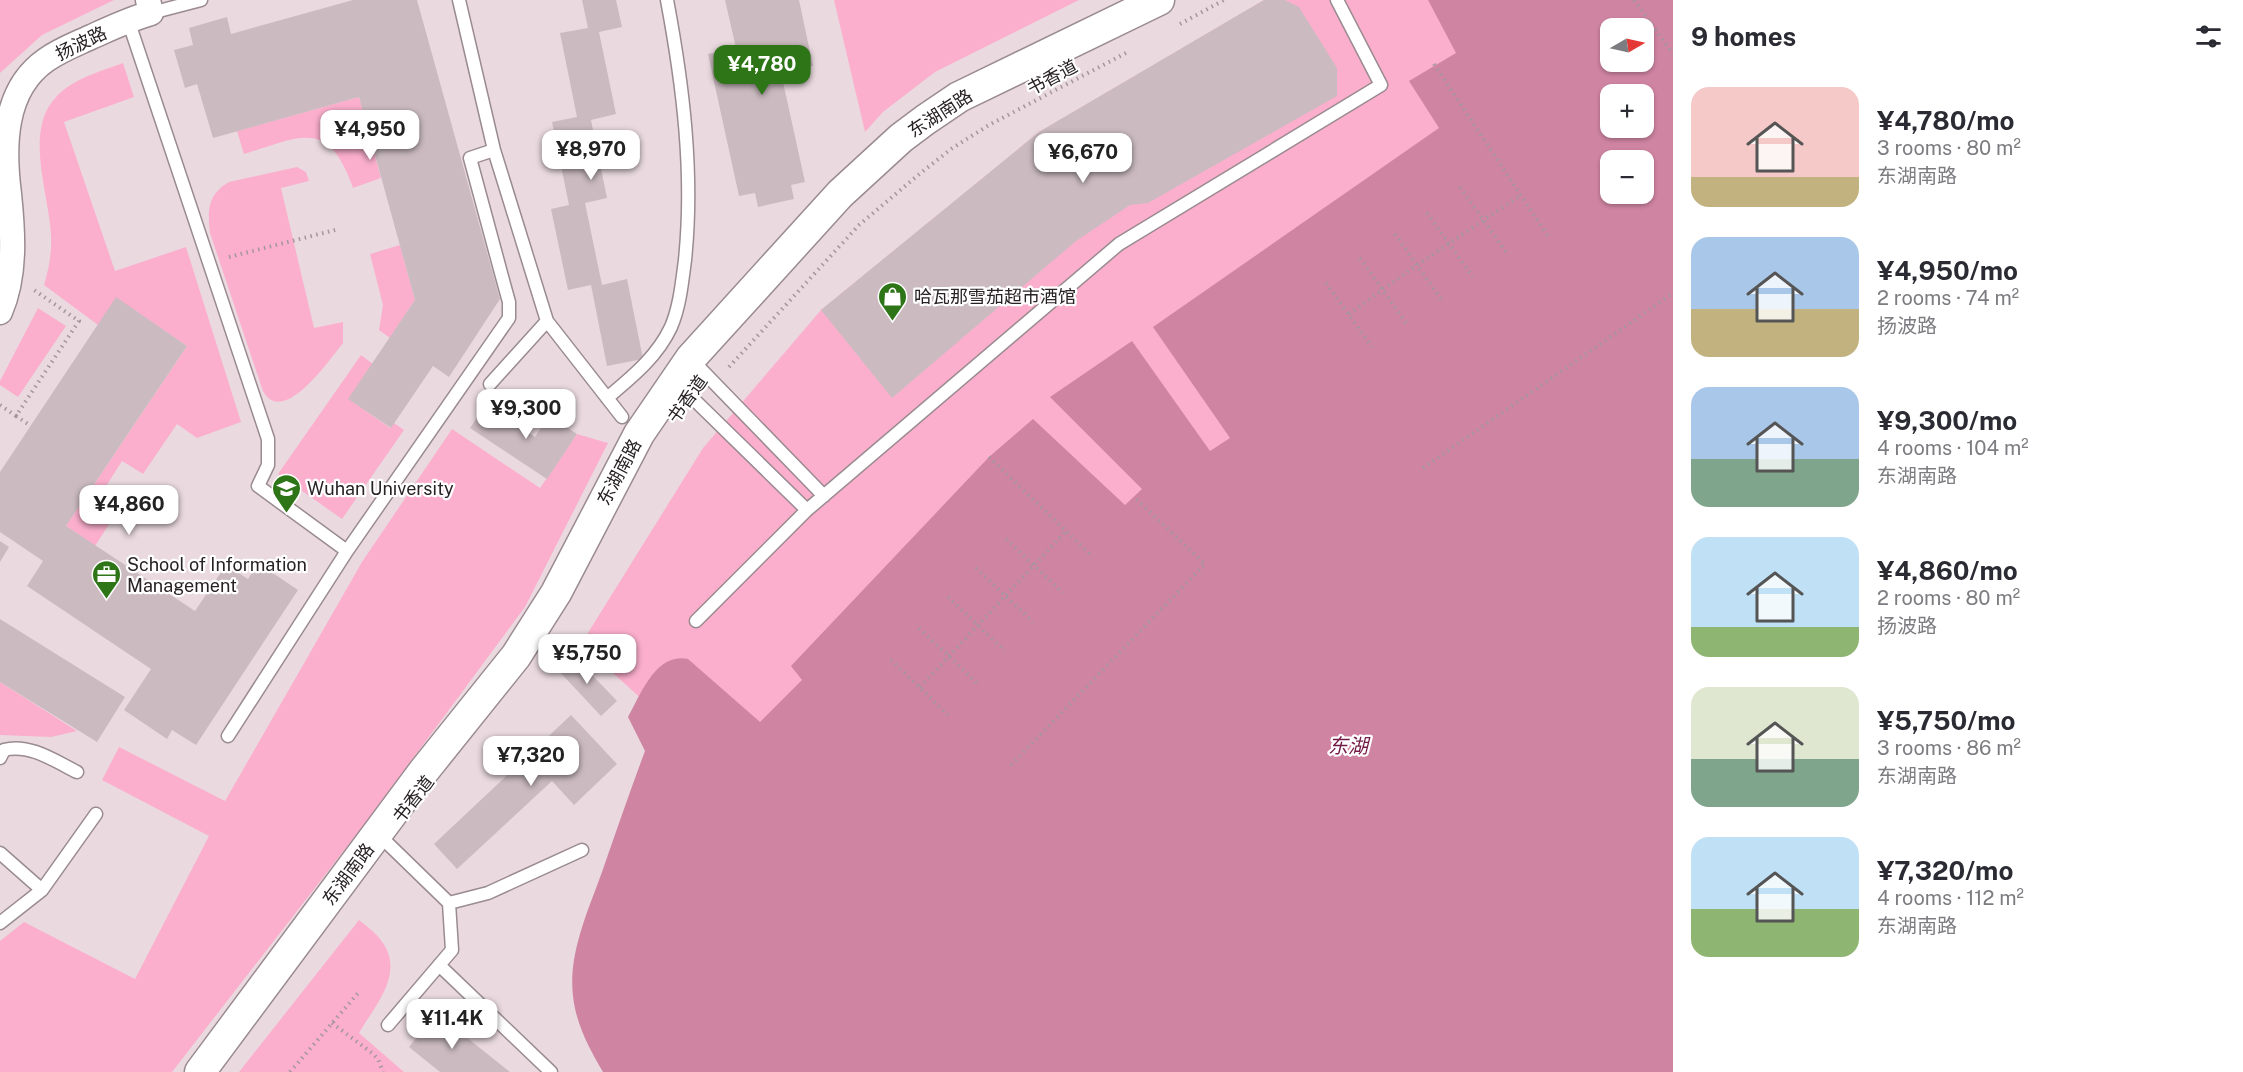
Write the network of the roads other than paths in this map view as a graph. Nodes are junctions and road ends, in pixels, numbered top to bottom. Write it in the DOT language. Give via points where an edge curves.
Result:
graph roads {
  1 [pos="201,0"];
  2 [pos="459,0"];
  3 [pos="667,0"];
  4 [pos="1160,0"];
  5 [pos="1337,0"];
  6 [pos="149,6"];
  7 [pos="128,20"];
  8 [pos="494,150"];
  9 [pos="0,312"];
  10 [pos="547,321"];
  11 [pos="682,369"];
  12 [pos="490,384"];
  13 [pos="608,398"];
  14 [pos="622,417"];
  15 [pos="824,496"];
  16 [pos="807,510"];
  17 [pos="347,551"];
  18 [pos="696,621"];
  19 [pos="228,736"];
  20 [pos="0,758"];
  21 [pos="76,772"];
  22 [pos="96,814"];
  23 [pos="378,834"];
  24 [pos="582,850"];
  25 [pos="0,853"];
  26 [pos="42,890"];
  27 [pos="449,903"];
  28 [pos="0,923"];
  29 [pos="439,965"];
  30 [pos="388,1025"];
  31 [pos="200,1072"];
  32 [pos="551,1072"];
  1 -- 6 [label="lane"];
  2 -- 8 [label="lane"];
  3 -- 13 [label="lane" via="687,147 688,226 682,284 674,318 663,340 647,364"];
  4 -- 11 [label="street, 东湖南路" via="959,97 901,138 840,194"];
  5 -- 15 [label="lane" via="1381,85 1119,244"];
  6 -- 7 [label="street, 扬波路"];
  7 -- 9 [label="street, 扬波路" via="44,61 16,96 5,144 11,275"];
  7 -- 17 [label="lane" via="268,439 268,465 258,486"];
  8 -- 10 [label="lane"];
  8 -- 17 [label="lane" via="470,158 509,302 509,318"];
  10 -- 12 [label="lane"];
  10 -- 13 [label="lane"];
  11 -- 15 [label="lane" via="715,383"];
  11 -- 16 [label="lane"];
  11 -- 23 [label="street, 东湖南路" via="639,434 537,624"];
  13 -- 14 [label="lane"];
  15 -- 16 [label="lane"];
  16 -- 18 [label="lane"];
  17 -- 19 [label="lane"];
  20 -- 21 [label="lane" via="4,750 21,748"];
  22 -- 26 [label="lane"];
  23 -- 27 [label="lane"];
  23 -- 31 [label="street, 东湖南路"];
  24 -- 27 [label="lane" via="488,893"];
  25 -- 26 [label="lane"];
  26 -- 28 [label="lane"];
  27 -- 29 [label="lane" via="452,950"];
  29 -- 30 [label="lane"];
  29 -- 32 [label="lane"];
}
